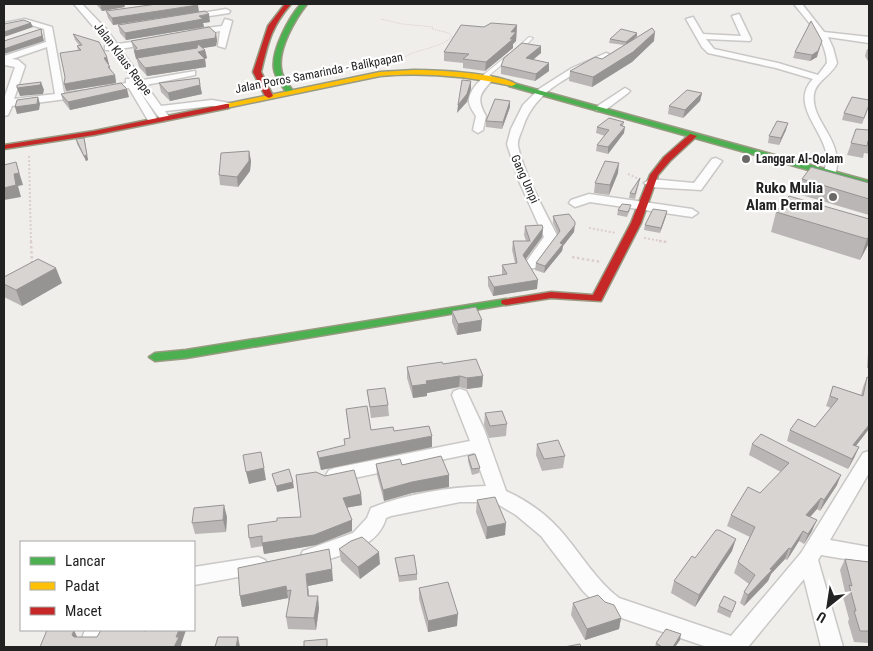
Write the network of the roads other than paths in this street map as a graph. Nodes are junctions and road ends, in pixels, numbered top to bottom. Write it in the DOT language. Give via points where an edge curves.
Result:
graph roads {
  1 [pos="72,4"];
  2 [pos="78,4"];
  3 [pos="218,4"];
  4 [pos="288,4"];
  5 [pos="304,4"];
  6 [pos="798,4"];
  7 [pos="226,11"];
  8 [pos="91,16"];
  9 [pos="736,16"];
  10 [pos="180,18"];
  11 [pos="690,19"];
  12 [pos="4,25"];
  13 [pos="48,27"];
  14 [pos="225,28"];
  15 [pos="30,33"];
  16 [pos="823,34"];
  17 [pos="180,36"];
  18 [pos="699,36"];
  19 [pos="164,38"];
  20 [pos="531,38"];
  21 [pos="869,40"];
  22 [pos="51,43"];
  23 [pos="222,46"];
  24 [pos="111,48"];
  25 [pos="606,56"];
  26 [pos="4,60"];
  27 [pos="192,73"];
  28 [pos="279,74"];
  29 [pos="260,76"];
  30 [pos="486,78"];
  31 [pos="819,78"];
  32 [pos="136,84"];
  33 [pos="323,86"];
  34 [pos="625,91"];
  35 [pos="290,92"];
  36 [pos="540,92"];
  37 [pos="269,96"];
  38 [pos="60,97"];
  39 [pos="240,102"];
  40 [pos="6,108"];
  41 [pos="600,109"];
  42 [pos="162,111"];
  43 [pos="150,115"];
  44 [pos="478,130"];
  45 [pos="693,136"];
  46 [pos="4,147"];
  47 [pos="716,161"];
  48 [pos="830,172"];
  49 [pos="869,182"];
  50 [pos="650,183"];
  51 [pos="575,203"];
  52 [pos="642,207"];
  53 [pos="692,213"];
  54 [pos="530,265"];
  55 [pos="155,357"];
  56 [pos="460,395"];
  57 [pos="480,445"];
  58 [pos="869,458"];
  59 [pos="326,477"];
  60 [pos="498,495"];
  61 [pos="812,553"];
  62 [pos="869,555"];
  63 [pos="195,576"];
  64 [pos="96,631"];
  65 [pos="90,647"];
  66 [pos="735,647"];
  67 [pos="832,647"];
  1 -- 8 [label="street, Jalan Klaus Reppe"];
  2 -- 8 [label="street, Jalan Klaus Reppe"];
  3 -- 7 [label="street"];
  4 -- 29 [label="main road" via="280,9 270,26"];
  5 -- 28 [label="main road" via="293,16"];
  6 -- 16 [label="street"];
  7 -- 10 [label="street"];
  7 -- 14 [label="street" via="230,17"];
  8 -- 24 [label="street, Jalan Klaus Reppe" via="104,31"];
  9 -- 18 [label="street" via="747,38"];
  11 -- 18 [label="street"];
  12 -- 13 [label="street" via="26,21"];
  13 -- 15 [label="street"];
  13 -- 22 [label="street"];
  14 -- 17 [label="street"];
  14 -- 23 [label="street"];
  16 -- 21 [label="street"];
  16 -- 31 [label="street" via="832,63"];
  18 -- 31 [label="street" via="711,51"];
  19 -- 24 [label="street"];
  20 -- 30 [label="lane"];
  22 -- 26 [label="street"];
  22 -- 38 [label="street"];
  24 -- 32 [label="street, Jalan Klaus Reppe" via="128,64"];
  25 -- 36 [label="street"];
  26 -- 40 [label="street" via="20,66"];
  27 -- 32 [label="street"];
  28 -- 29 [label="main road"];
  28 -- 33 [label="main road" via="302,84"];
  28 -- 35 [label="main road"];
  29 -- 37 [label="main road"];
  29 -- 39 [label="main road" via="257,92"];
  30 -- 33 [label="main road, Jalan Poros Samarinda - Balikpapan" via="439,70 394,72"];
  30 -- 36 [label="main road, Jalan Poros Samarinda - Balikpapan"];
  30 -- 44 [label="street" via="474,98 475,108 481,116"];
  31 -- 48 [label="street" via="810,90 809,101 832,149"];
  32 -- 38 [label="street"];
  32 -- 42 [label="street, Jalan Klaus Reppe"];
  32 -- 43 [label="street, Jalan Klaus Reppe"];
  33 -- 35 [label="main road, Jalan Poros Samarinda - Balikpapan"];
  34 -- 41 [label="street"];
  35 -- 37 [label="main road, Jalan Poros Samarinda - Balikpapan"];
  36 -- 41 [label="main road, Jalan Poros Samarinda - Balikpapan"];
  36 -- 54 [label="street, Gang Umpi" via="525,110 512,144 551,237"];
  37 -- 39 [label="main road, Jalan Poros Samarinda - Balikpapan"];
  38 -- 40 [label="street"];
  39 -- 42 [label="main road, Jalan Poros Samarinda - Balikpapan"];
  41 -- 45 [label="main road, Jalan Poros Samarinda - Balikpapan"];
  42 -- 43 [label="main road, Jalan Poros Samarinda - Balikpapan"];
  43 -- 46 [label="main road, Jalan Poros Samarinda - Balikpapan" via="28,145"];
  45 -- 48 [label="main road, Jalan Poros Samarinda - Balikpapan"];
  45 -- 50 [label="main road" via="660,166"];
  47 -- 50 [label="street" via="697,187"];
  48 -- 49 [label="main road, Jalan Poros Samarinda - Balikpapan"];
  50 -- 52 [label="main road"];
  51 -- 52 [label="street" via="589,198"];
  52 -- 53 [label="street"];
  52 -- 55 [label="main road" via="597,300 551,295 312,335"];
  56 -- 57 [label="street"];
  57 -- 59 [label="street"];
  57 -- 60 [label="street"];
  58 -- 61 [label="street"];
  60 -- 63 [label="street" via="478,493 388,509 375,516 376,521 360,538 317,556"];
  60 -- 66 [label="street" via="553,535 598,595 612,605"];
  61 -- 62 [label="street"];
  61 -- 66 [label="street"];
  61 -- 67 [label="street"];
  64 -- 65 [label="street"];
}
